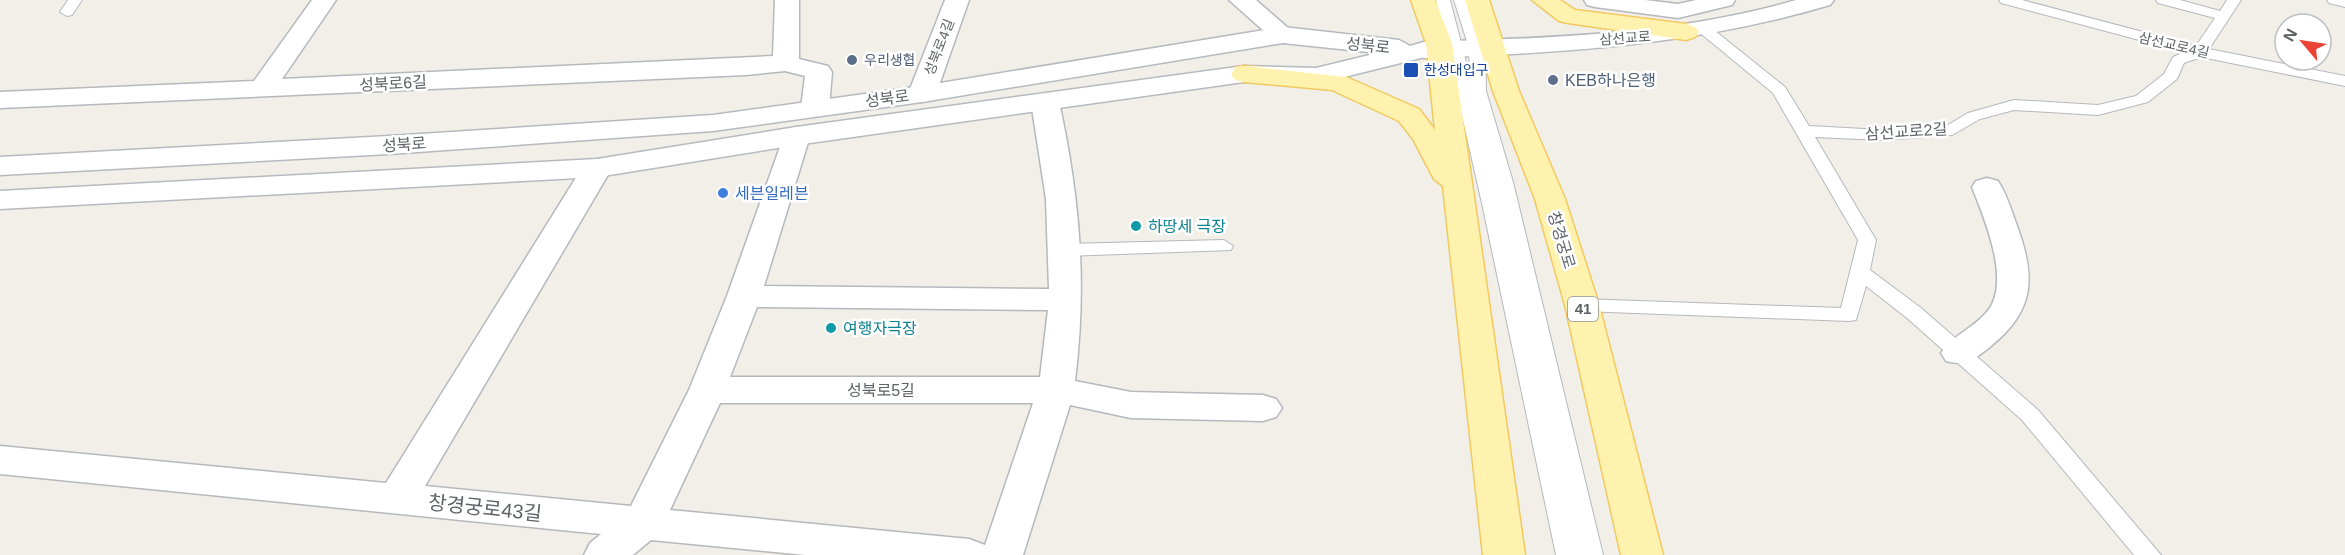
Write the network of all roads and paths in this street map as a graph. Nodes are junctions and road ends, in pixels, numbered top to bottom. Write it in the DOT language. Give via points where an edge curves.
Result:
graph roads {
  1 [pos="324,0"];
  2 [pos="787,0"];
  3 [pos="957,0"];
  4 [pos="1241,0"];
  5 [pos="1423,0"];
  6 [pos="1443,0"];
  7 [pos="1461,0"];
  8 [pos="1477,0"];
  9 [pos="1544,0"];
  10 [pos="1596,0"];
  11 [pos="1724,0"];
  12 [pos="1822,0"];
  13 [pos="2006,0"];
  14 [pos="2163,0"];
  15 [pos="2234,0"];
  16 [pos="2334,0"];
  17 [pos="2345,3"];
  18 [pos="2224,16"];
  19 [pos="1695,30"];
  20 [pos="1283,34"];
  21 [pos="2200,52"];
  22 [pos="1461,56"];
  23 [pos="786,63"];
  24 [pos="1244,74"];
  25 [pos="2345,81"];
  26 [pos="262,89"];
  27 [pos="922,94"];
  28 [pos="0,100"];
  29 [pos="1045,102"];
  30 [pos="795,124"];
  31 [pos="1803,131"];
  32 [pos="0,166"];
  33 [pos="597,168"];
  34 [pos="1987,187"];
  35 [pos="1459,198"];
  36 [pos="0,200"];
  37 [pos="1224,246"];
  38 [pos="1066,250"];
  39 [pos="1859,271"];
  40 [pos="744,296"];
  41 [pos="1066,300"];
  42 [pos="1582,305"];
  43 [pos="1959,353"];
  44 [pos="706,390"];
  45 [pos="1056,390"];
  46 [pos="1263,408"];
  47 [pos="0,460"];
  48 [pos="397,499"];
  49 [pos="643,523"];
  50 [pos="605,555"];
  51 [pos="969,555"];
  52 [pos="1002,555"];
  53 [pos="1504,555"];
  54 [pos="1568,555"];
  55 [pos="1591,555"];
  56 [pos="1642,555"];
  57 [pos="2149,555"];
  1 -- 26 [label="street"];
  2 -- 23 [label="street"];
  3 -- 27 [label="street, 성북로4길"];
  4 -- 20 [label="street"];
  5 -- 22 [label="main road, 41"];
  6 -- 22 [label="lane"];
  7 -- 22 [label="lane"];
  8 -- 22 [label="main road, 41"];
  9 -- 19 [label="main road" via="1568,16"];
  10 -- 11 [label="street" via="1678,11"];
  12 -- 19 [label="street, 삼선교로" via="1776,15"];
  13 -- 21 [label="lane, 삼선교로4길"];
  14 -- 18 [label="lane"];
  15 -- 18 [label="lane"];
  16 -- 17 [label="lane"];
  18 -- 21 [label="lane"];
  19 -- 22 [label="street, 삼선교로"];
  19 -- 31 [label="lane" via="1779,90"];
  20 -- 22 [label="street, 성북로"];
  20 -- 27 [label="street, 성북로"];
  21 -- 25 [label="lane, 삼선교로4길"];
  21 -- 31 [label="lane, 삼선교로2길" via="2178,60 2171,76 2142,99 2098,110 2014,105 1974,116 1952,130 1883,135"];
  22 -- 24 [label="street, 성북로" via="1316,76"];
  22 -- 35 [label="main road, 41"];
  22 -- 42 [label="main road, 창경궁로 / 41" via="1506,91 1550,199"];
  22 -- 54 [label="lane" via="1464,92 1486,173"];
  22 -- 55 [label="lane" via="1478,91 1504,182"];
  23 -- 26 [label="street, 성북로6길"];
  23 -- 30 [label="street, 성북로6길" via="819,72"];
  24 -- 29 [label="street, 성북로"];
  24 -- 35 [label="main road" via="1337,83 1408,115 1426,137"];
  26 -- 28 [label="street, 성북로6길"];
  27 -- 30 [label="street, 성북로"];
  29 -- 30 [label="street, 성북로"];
  29 -- 38 [label="street" via="1056,151"];
  30 -- 32 [label="street, 성북로" via="713,123"];
  30 -- 33 [label="street, 성북로"];
  30 -- 40 [label="street"];
  31 -- 39 [label="lane" via="1867,240"];
  33 -- 36 [label="street, 성북로"];
  33 -- 48 [label="street"];
  34 -- 43 [label="street" via="2010,251 2014,290 2004,314"];
  35 -- 53 [label="main road, 41"];
  37 -- 38 [label="lane"];
  38 -- 41 [label="street"];
  39 -- 42 [label="lane" via="1849,315"];
  39 -- 43 [label="lane"];
  40 -- 41 [label="street"];
  40 -- 44 [label="street"];
  41 -- 45 [label="street"];
  42 -- 56 [label="main road, 창경궁로 / 41"];
  43 -- 57 [label="lane" via="2030,415"];
  44 -- 45 [label="street, 성북로5길"];
  44 -- 49 [label="street"];
  45 -- 46 [label="street, 성북로5길" via="1131,405"];
  45 -- 52 [label="street"];
  47 -- 48 [label="street, 창경궁로43길"];
  48 -- 49 [label="street, 창경궁로43길"];
  49 -- 50 [label="street"];
  49 -- 51 [label="street, 창경궁로43길"];
}
